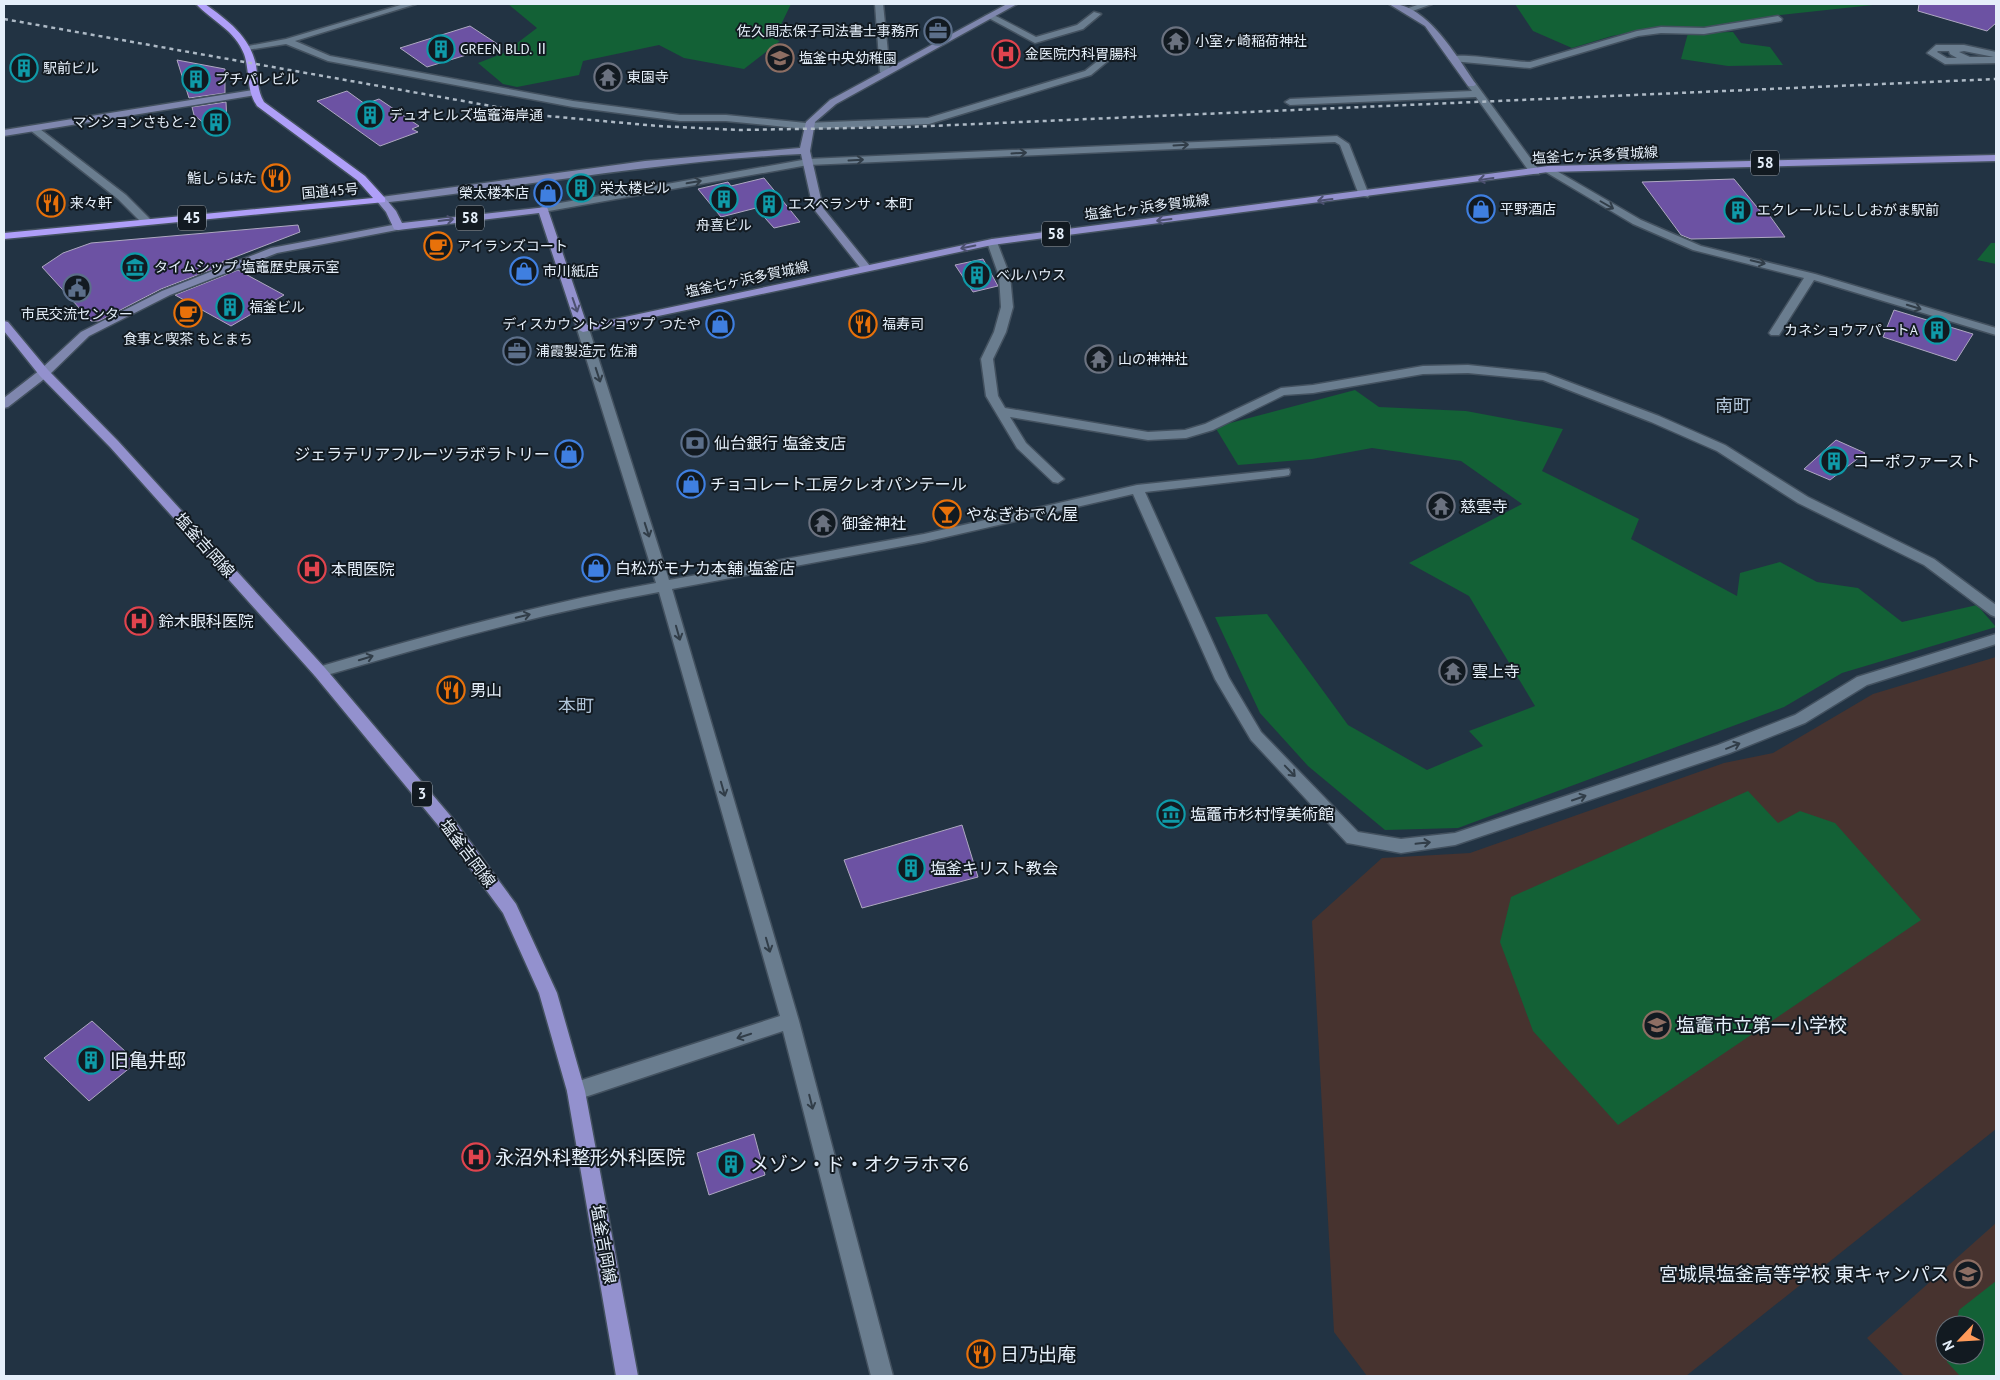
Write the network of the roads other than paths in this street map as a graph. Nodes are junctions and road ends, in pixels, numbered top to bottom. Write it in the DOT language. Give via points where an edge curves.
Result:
graph roads {
  1 [pos="200,4"];
  2 [pos="412,4"];
  3 [pos="879,4"];
  4 [pos="1013,4"];
  5 [pos="1394,4"];
  6 [pos="1428,4"];
  7 [pos="1407,10"];
  8 [pos="1097,14"];
  9 [pos="989,16"];
  10 [pos="1778,19"];
  11 [pos="287,41"];
  12 [pos="247,47"];
  13 [pos="1964,48"];
  14 [pos="1116,51"];
  15 [pos="1996,55"];
  16 [pos="1452,58"];
  17 [pos="1968,60"];
  18 [pos="1996,60"];
  19 [pos="885,72"];
  20 [pos="253,93"];
  21 [pos="1478,94"];
  22 [pos="1290,102"];
  23 [pos="806,126"];
  24 [pos="34,128"];
  25 [pos="4,133"];
  26 [pos="806,157"];
  27 [pos="1996,158"];
  28 [pos="1548,170"];
  29 [pos="1535,172"];
  30 [pos="1364,195"];
  31 [pos="381,200"];
  32 [pos="543,209"];
  33 [pos="146,222"];
  34 [pos="398,227"];
  35 [pos="4,236"];
  36 [pos="992,242"];
  37 [pos="866,268"];
  38 [pos="1812,276"];
  39 [pos="4,324"];
  40 [pos="584,329"];
  41 [pos="1996,332"];
  42 [pos="1775,333"];
  43 [pos="44,373"];
  44 [pos="4,404"];
  45 [pos="999,411"];
  46 [pos="1284,472"];
  47 [pos="1058,479"];
  48 [pos="1137,489"];
  49 [pos="664,586"];
  50 [pos="1996,612"];
  51 [pos="1996,639"];
  52 [pos="320,672"];
  53 [pos="790,1021"];
  54 [pos="576,1091"];
  55 [pos="627,1376"];
  56 [pos="882,1376"];
  1 -- 12 [label="highway" via="225,22"];
  2 -- 11 [label="street"];
  3 -- 19 [label="street"];
  4 -- 9 [label="street"];
  5 -- 7 [label="street"];
  6 -- 7 [label="street"];
  7 -- 16 [label="street" via="1428,24"];
  8 -- 9 [label="street" via="1080,27 1035,40"];
  9 -- 19 [label="street"];
  10 -- 16 [label="street" via="1704,31 1661,30 1637,34 1530,65"];
  11 -- 12 [label="street"];
  11 -- 23 [label="street" via="328,58 573,104 680,118 742,119"];
  12 -- 20 [label="highway" via="252,65"];
  13 -- 15 [label="street"];
  13 -- 17 [label="street" via="1953,52"];
  13 -- 17 [label="street" via="1936,48 1930,53 1945,60"];
  14 -- 23 [label="street" via="1088,73 929,121"];
  16 -- 21 [label="street"];
  17 -- 18 [label="street"];
  19 -- 23 [label="street" via="833,102"];
  20 -- 24 [label="street"];
  20 -- 31 [label="highway, 国道45号" via="260,104 361,178"];
  21 -- 22 [label="street"];
  21 -- 29 [label="street"];
  23 -- 26 [label="street"];
  24 -- 25 [label="street"];
  24 -- 33 [label="street" via="122,197"];
  26 -- 30 [label="street, one-way" via="1337,139 1344,144"];
  26 -- 31 [label="street" via="711,156"];
  32 -- 26 [label="street, one-way"];
  26 -- 37 [label="street" via="818,208"];
  27 -- 28 [label="main road, 塩釜七ヶ浜多賀城線 / 58"];
  28 -- 29 [label="main road, 塩釜七ヶ浜多賀城線 / 58"];
  28 -- 38 [label="street, one-way" via="1637,222 1697,248"];
  29 -- 30 [label="main road, 塩釜七ヶ浜多賀城線 / 58, one-way"];
  30 -- 36 [label="main road, 塩釜七ヶ浜多賀城線 / 58, one-way"];
  31 -- 33 [label="highway, 国道45号 / 45"];
  31 -- 34 [label="main road" via="391,211"];
  34 -- 32 [label="main road, 58, one-way"];
  32 -- 40 [label="main road, one-way"];
  33 -- 35 [label="highway, 国道45号 / 45"];
  34 -- 43 [label="street" via="282,248 228,267 166,293 85,334"];
  36 -- 37 [label="main road, 塩釜七ヶ浜多賀城線 / 58, one-way"];
  36 -- 45 [label="street" via="1004,276 1007,307 987,359 992,396"];
  37 -- 40 [label="main road, 塩釜七ヶ浜多賀城線 / 58"];
  38 -- 41 [label="street, one-way"];
  38 -- 42 [label="street"];
  39 -- 43 [label="main road, 塩釜吉岡線 / 3"];
  40 -- 49 [label="street, one-way"];
  43 -- 44 [label="street"];
  43 -- 52 [label="main road, 塩釜吉岡線 / 3" via="114,444"];
  45 -- 47 [label="street" via="1022,445"];
  45 -- 50 [label="street" via="1148,436 1186,434 1209,427 1281,392 1423,370 1468,369 1545,377 1721,448 1802,500 1928,562"];
  46 -- 48 [label="street"];
  48 -- 49 [label="street" via="924,538"];
  48 -- 51 [label="street, one-way" via="1222,679 1256,736 1353,838 1401,846 1455,839 1724,749 1800,719 1862,681"];
  52 -- 49 [label="street, one-way" via="440,636 582,601"];
  49 -- 53 [label="street, one-way"];
  52 -- 54 [label="main road, 塩釜吉岡線 / 3" via="448,824 510,909 548,992"];
  53 -- 54 [label="street, one-way"];
  53 -- 56 [label="street, one-way"];
  54 -- 55 [label="main road, 塩釜吉岡線 / 3"];
}
